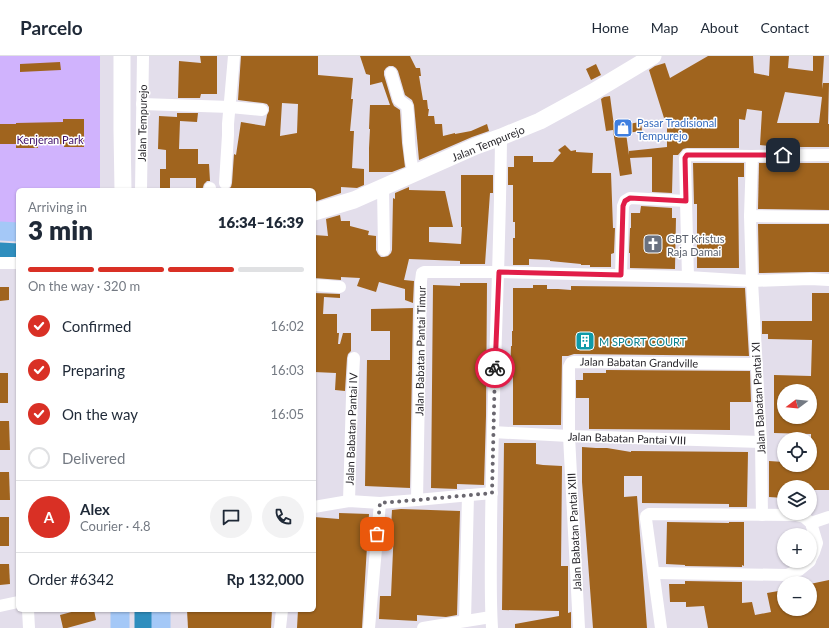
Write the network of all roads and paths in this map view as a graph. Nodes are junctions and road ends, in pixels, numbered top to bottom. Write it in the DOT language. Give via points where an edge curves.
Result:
graph roads {
  1 [pos="111,56"];
  2 [pos="122,56"];
  3 [pos="143,56"];
  4 [pos="234,56"];
  5 [pos="653,56"];
  6 [pos="392,72"];
  7 [pos="142,104"];
  8 [pos="230,107"];
  9 [pos="262,110"];
  10 [pos="501,137"];
  11 [pos="829,155"];
  12 [pos="752,156"];
  13 [pos="414,173"];
  14 [pos="224,183"];
  15 [pos="383,187"];
  16 [pos="112,188"];
  17 [pos="123,188"];
  18 [pos="141,188"];
  19 [pos="686,201"];
  20 [pos="316,211"];
  21 [pos="750,216"];
  22 [pos="829,217"];
  23 [pos="0,231"];
  24 [pos="16,232"];
  25 [pos="0,242"];
  26 [pos="16,243"];
  27 [pos="384,250"];
  28 [pos="0,262"];
  29 [pos="16,263"];
  30 [pos="499,272"];
  31 [pos="621,275"];
  32 [pos="688,277"];
  33 [pos="829,280"];
  34 [pos="752,281"];
  35 [pos="316,285"];
  36 [pos="340,287"];
  37 [pos="354,358"];
  38 [pos="757,364"];
  39 [pos="492,432"];
  40 [pos="569,436"];
  41 [pos="761,442"];
  42 [pos="492,493"];
  43 [pos="468,496"];
  44 [pos="417,500"];
  45 [pos="350,501"];
  46 [pos="380,503"];
  47 [pos="316,507"];
  48 [pos="762,515"];
  49 [pos="829,517"];
  50 [pos="811,523"];
  51 [pos="812,528"];
  52 [pos="802,568"];
  53 [pos="654,573"];
  54 [pos="16,602"];
  55 [pos="0,606"];
  56 [pos="28,612"];
  57 [pos="120,612"];
  58 [pos="160,612"];
  59 [pos="282,612"];
  60 [pos="465,621"];
  61 [pos="491,623"];
  62 [pos="29,628"];
  63 [pos="120,628"];
  64 [pos="161,628"];
  65 [pos="280,628"];
  66 [pos="369,628"];
  67 [pos="423,628"];
  68 [pos="579,628"];
  69 [pos="662,628"];
  1 -- 16 [label="main road"];
  2 -- 17 [label="main road"];
  3 -- 7 [label="street, Jalan Tempurejo"];
  4 -- 8 [label="street"];
  5 -- 10 [label="main road, Jalan Tempurejo" via="540,121"];
  6 -- 13 [label="street" via="400,100 407,106"];
  7 -- 8 [label="street"];
  7 -- 18 [label="street, Jalan Tempurejo"];
  8 -- 9 [label="street"];
  8 -- 14 [label="street"];
  10 -- 13 [label="main road, Jalan Tempurejo"];
  10 -- 30 [label="street"];
  11 -- 12 [label="street"];
  12 -- 19 [label="street" via="687,155"];
  12 -- 21 [label="street, Jalan Babatan Pantai XI"];
  13 -- 15 [label="main road, Jalan Tempurejo"];
  15 -- 20 [label="main road, Jalan Tempurejo" via="354,200"];
  15 -- 27 [label="street"];
  19 -- 31 [label="street" via="630,198 625,201"];
  19 -- 32 [label="street"];
  21 -- 22 [label="street"];
  21 -- 34 [label="street, Jalan Babatan Pantai XI"];
  23 -- 24 [label="main road"];
  25 -- 26 [label="main road"];
  28 -- 29 [label="street"];
  30 -- 31 [label="street, Jalan Babatan Pantai Timur"];
  30 -- 39 [label="street"];
  30 -- 44 [label="street, Jalan Babatan Pantai Timur" via="421,274"];
  31 -- 32 [label="street, Jalan Babatan Pantai Timur"];
  32 -- 34 [label="street, Jalan Babatan Pantai Timur"];
  33 -- 34 [label="street, Jalan Babatan Pantai Timur"];
  34 -- 38 [label="street, Jalan Babatan Pantai XI"];
  35 -- 36 [label="street"];
  37 -- 45 [label="street, Jalan Babatan Pantai IV"];
  38 -- 40 [label="street, Jalan Babatan Grandville" via="571,363"];
  38 -- 41 [label="street, Jalan Babatan Pantai XI"];
  39 -- 40 [label="street, Jalan Babatan Pantai VIII"];
  39 -- 42 [label="street"];
  40 -- 41 [label="street, Jalan Babatan Pantai VIII"];
  40 -- 68 [label="street, Jalan Babatan Pantai XIII"];
  41 -- 48 [label="street, Jalan Babatan Pantai XI"];
  42 -- 43 [label="street"];
  42 -- 61 [label="street"];
  43 -- 44 [label="street"];
  43 -- 60 [label="street"];
  44 -- 46 [label="street"];
  45 -- 46 [label="street"];
  45 -- 47 [label="street"];
  46 -- 66 [label="street"];
  48 -- 50 [label="street" via="796,515"];
  48 -- 53 [label="street" via="647,515"];
  49 -- 50 [label="street"];
  50 -- 51 [label="street"];
  52 -- 53 [label="street" via="787,575"];
  53 -- 69 [label="street"];
  54 -- 55 [label="street"];
  56 -- 62 [label="street"];
  57 -- 63 [label="main road"];
  58 -- 64 [label="main road"];
  59 -- 65 [label="street"];
  60 -- 61 [label="street"];
  60 -- 67 [label="street"];
}
